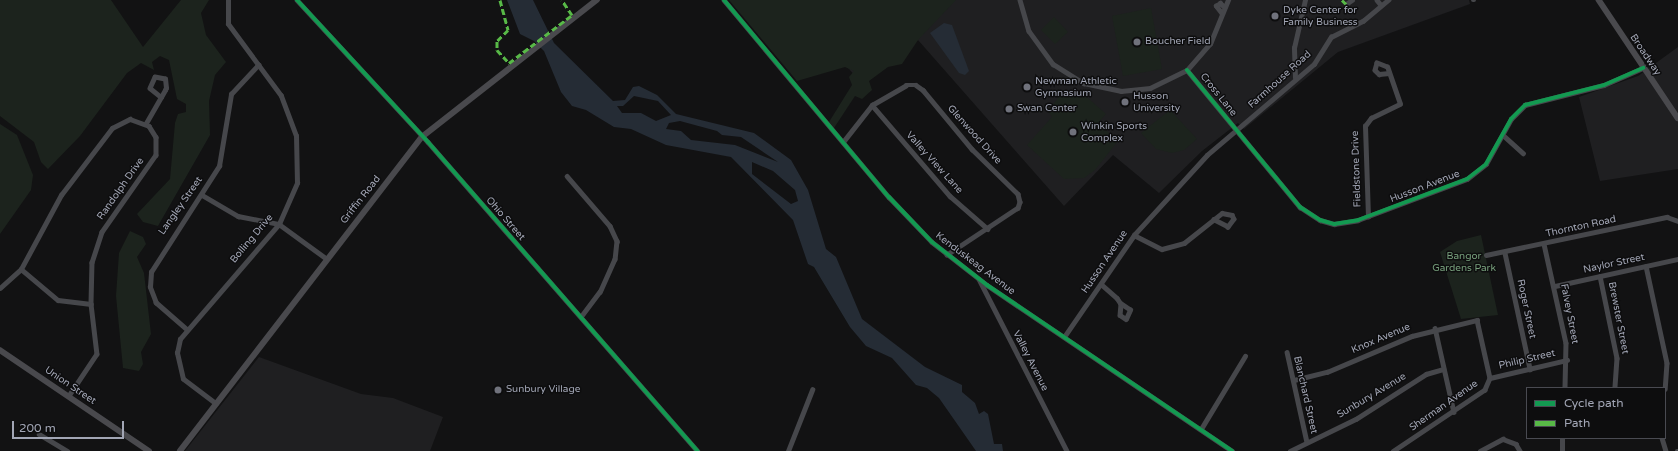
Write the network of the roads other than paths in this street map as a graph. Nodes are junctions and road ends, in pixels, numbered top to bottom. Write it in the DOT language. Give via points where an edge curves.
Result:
graph roads {
  1 [pos="228,0"];
  2 [pos="297,0"];
  3 [pos="597,0"];
  4 [pos="724,0"];
  5 [pos="1020,0"];
  6 [pos="1228,0"];
  7 [pos="1305,0"];
  8 [pos="1352,0"];
  9 [pos="1377,0"];
  10 [pos="1388,0"];
  11 [pos="1598,0"];
  12 [pos="1346,4"];
  13 [pos="1381,5"];
  14 [pos="1225,7"];
  15 [pos="1222,14"];
  16 [pos="258,65"];
  17 [pos="1642,68"];
  18 [pos="1187,70"];
  19 [pos="1389,73"];
  20 [pos="1295,78"];
  21 [pos="161,97"];
  22 [pos="872,105"];
  23 [pos="1678,118"];
  24 [pos="146,123"];
  25 [pos="1236,130"];
  26 [pos="1503,135"];
  27 [pos="422,136"];
  28 [pos="843,142"];
  29 [pos="1523,153"];
  30 [pos="567,176"];
  31 [pos="202,195"];
  32 [pos="1368,217"];
  33 [pos="1214,220"];
  34 [pos="1678,221"];
  35 [pos="279,224"];
  36 [pos="988,229"];
  37 [pos="1134,235"];
  38 [pos="1544,244"];
  39 [pos="1505,253"];
  40 [pos="1486,254"];
  41 [pos="947,255"];
  42 [pos="327,259"];
  43 [pos="1678,259"];
  44 [pos="1646,266"];
  45 [pos="21,268"];
  46 [pos="1600,276"];
  47 [pos="979,279"];
  48 [pos="1101,284"];
  49 [pos="1555,286"];
  50 [pos="0,288"];
  51 [pos="91,304"];
  52 [pos="1121,304"];
  53 [pos="582,316"];
  54 [pos="1477,320"];
  55 [pos="1435,328"];
  56 [pos="186,329"];
  57 [pos="1064,337"];
  58 [pos="0,350"];
  59 [pos="1286,352"];
  60 [pos="1245,356"];
  61 [pos="1567,360"];
  62 [pos="1443,369"];
  63 [pos="1530,369"];
  64 [pos="1490,378"];
  65 [pos="1294,380"];
  66 [pos="1565,387"];
  67 [pos="1615,387"];
  68 [pos="1665,387"];
  69 [pos="812,390"];
  70 [pos="69,396"];
  71 [pos="216,404"];
  72 [pos="1454,412"];
  73 [pos="1201,429"];
  74 [pos="38,434"];
  75 [pos="1562,439"];
  76 [pos="1662,439"];
  77 [pos="1307,442"];
  78 [pos="67,451"];
  79 [pos="150,451"];
  80 [pos="180,451"];
  81 [pos="698,451"];
  82 [pos="788,451"];
  83 [pos="1067,451"];
  84 [pos="1232,451"];
  85 [pos="1290,451"];
  86 [pos="1394,451"];
  87 [pos="1480,451"];
  88 [pos="1520,451"];
  89 [pos="1562,451"];
  90 [pos="1666,451"];
  1 -- 16 [label="street, Bolling Drive" via="228,24"];
  2 -- 27 [label="street, Ohio Street"];
  3 -- 27 [label="main road, Griffin Road"];
  4 -- 28 [label="street, Kenduskeag Avenue"];
  5 -- 18 [label="street" via="1029,31 1040,50 1053,64 1084,83 1102,89 1136,91 1165,83"];
  6 -- 14 [label="street"];
  7 -- 20 [label="street" via="1294,48"];
  8 -- 12 [label="street"];
  9 -- 13 [label="street"];
  10 -- 13 [label="street, Farmhouse Road"];
  11 -- 17 [label="main road, Broadway"];
  13 -- 20 [label="street, Farmhouse Road" via="1363,21 1331,38 1314,64"];
  14 -- 15 [label="street"];
  14 -- 15 [label="street" via="1220,3 1216,6"];
  15 -- 18 [label="street" via="1210,44"];
  16 -- 31 [label="street, Langley Street" via="231,94 219,166"];
  16 -- 35 [label="street, Bolling Drive" via="281,96 296,136 297,183"];
  17 -- 23 [label="main road, Broadway"];
  17 -- 26 [label="street, Husson Avenue" via="1604,85 1529,103 1516,113"];
  18 -- 25 [label="street, Cross Lane"];
  19 -- 32 [label="street, Fieldstone Drive" via="1400,104 1371,118 1365,126"];
  20 -- 25 [label="street, Farmhouse Road"];
  21 -- 21 [label="street" via="166,82 154,76 150,88"];
  21 -- 24 [label="street"];
  22 -- 28 [label="street, Glenwood Drive"];
  22 -- 36 [label="street, Valley View Lane" via="950,196"];
  22 -- 36 [label="street, Glenwood Drive" via="906,85 916,85 923,90 972,149 1018,194 1018,208"];
  24 -- 45 [label="street" via="130,119 112,128 61,195"];
  24 -- 51 [label="street, Randolph Drive" via="155,133 157,151 102,232 92,262"];
  25 -- 32 [label="street, Husson Avenue" via="1300,207 1312,216 1334,224"];
  25 -- 37 [label="street, Husson Avenue" via="1207,154"];
  26 -- 29 [label="street"];
  26 -- 32 [label="street, Husson Avenue" via="1486,164 1467,179"];
  27 -- 42 [label="main road, Griffin Road"];
  27 -- 53 [label="street, Ohio Street"];
  28 -- 41 [label="street, Kenduskeag Avenue" via="908,219"];
  30 -- 53 [label="street" via="610,226 616,241 615,259 600,292"];
  31 -- 35 [label="street" via="238,216"];
  31 -- 56 [label="street, Langley Street" via="151,272 150,287 156,303"];
  33 -- 37 [label="street" via="1184,243 1162,249"];
  34 -- 38 [label="street, Thornton Road" via="1667,217"];
  35 -- 42 [label="street"];
  35 -- 56 [label="street, Bolling Drive"];
  36 -- 41 [label="street, Glenwood Drive"];
  37 -- 48 [label="street, Husson Avenue"];
  38 -- 39 [label="street, Thornton Road"];
  38 -- 49 [label="street, Falvey Street"];
  39 -- 40 [label="street, Thornton Road"];
  39 -- 63 [label="street, Roger Street"];
  41 -- 47 [label="street, Kenduskeag Avenue"];
  42 -- 71 [label="main road, Griffin Road"];
  43 -- 44 [label="street, Naylor Street"];
  44 -- 46 [label="street, Naylor Street"];
  44 -- 68 [label="street" via="1667,363"];
  45 -- 50 [label="street"];
  45 -- 51 [label="street" via="58,300"];
  46 -- 49 [label="street, Naylor Street"];
  46 -- 67 [label="street, Brewster Street" via="1617,358"];
  47 -- 57 [label="street, Kenduskeag Avenue"];
  47 -- 83 [label="street, Valley Avenue"];
  48 -- 52 [label="street"];
  48 -- 57 [label="street, Husson Avenue"];
  49 -- 61 [label="street, Falvey Street"];
  51 -- 70 [label="street, Randolph Drive" via="96,354"];
  53 -- 81 [label="street, Ohio Street"];
  54 -- 55 [label="street, Knox Avenue"];
  54 -- 64 [label="street, Sherman Avenue"];
  55 -- 62 [label="street"];
  55 -- 65 [label="street, Knox Avenue" via="1327,372"];
  56 -- 71 [label="street, Bolling Drive" via="177,353 183,379"];
  57 -- 73 [label="street, Kenduskeag Avenue"];
  58 -- 70 [label="main road, Union Street"];
  59 -- 65 [label="street, Blanchard Street"];
  60 -- 73 [label="street"];
  61 -- 63 [label="street, Philip Street"];
  61 -- 66 [label="street, Falvey Street"];
  62 -- 72 [label="street"];
  62 -- 77 [label="street, Sunbury Avenue" via="1426,374 1356,419"];
  63 -- 64 [label="street, Philip Street"];
  64 -- 72 [label="street, Sherman Avenue" via="1485,390"];
  65 -- 77 [label="street, Blanchard Street"];
  69 -- 82 [label="street"];
  70 -- 79 [label="main road, Union Street"];
  71 -- 80 [label="main road, Griffin Road"];
  72 -- 86 [label="street, Sherman Avenue"];
  73 -- 84 [label="street, Kenduskeag Avenue"];
  74 -- 78 [label="street"];
  75 -- 89 [label="street"];
  76 -- 90 [label="street"];
  77 -- 85 [label="street, Sunbury Avenue"];
  87 -- 88 [label="street" via="1503,439 1516,444"];
}
